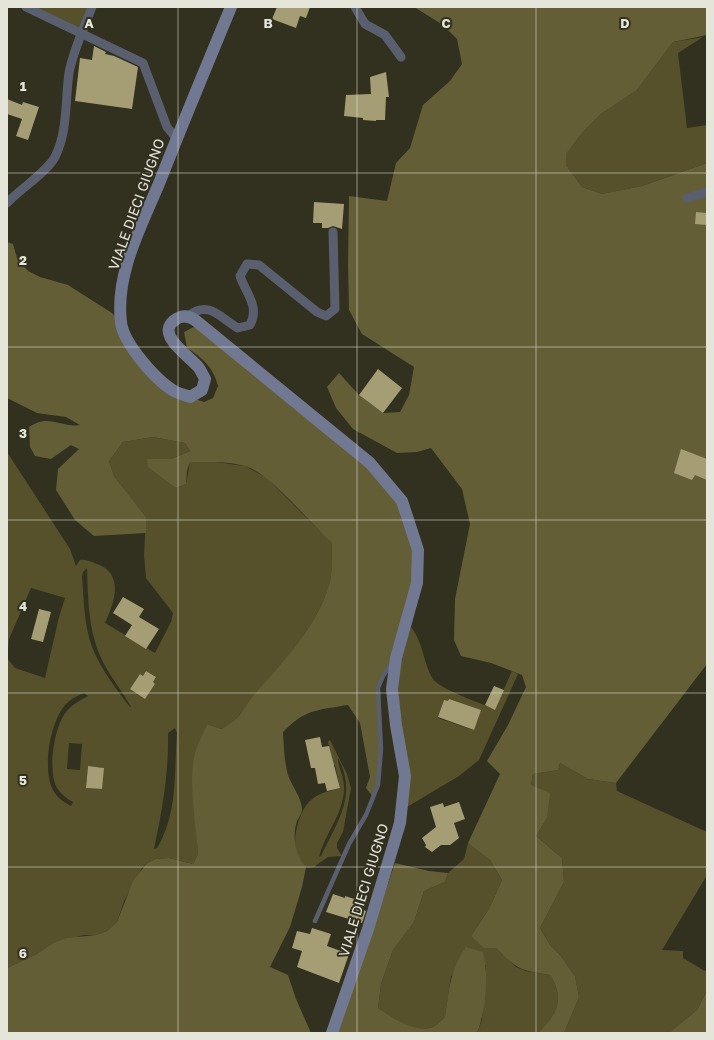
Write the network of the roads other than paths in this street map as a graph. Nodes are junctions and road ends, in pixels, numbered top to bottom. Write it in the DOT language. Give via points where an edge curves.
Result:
graph roads {
  1 [pos="26,7"];
  2 [pos="92,7"];
  3 [pos="231,7"];
  4 [pos="355,7"];
  5 [pos="82,32"];
  6 [pos="401,57"];
  7 [pos="176,138"];
  8 [pos="707,192"];
  9 [pos="687,198"];
  10 [pos="7,203"];
  11 [pos="333,232"];
  12 [pos="188,316"];
  13 [pos="396,658"];
  14 [pos="315,921"];
  15 [pos="332,1033"];
  1 -- 5 [label="street"];
  2 -- 5 [label="street"];
  3 -- 7 [label="main road, VIALE DIECI GIUGNO"];
  4 -- 6 [label="street" via="365,24 385,35"];
  5 -- 7 [label="street" via="142,63 167,127"];
  5 -- 10 [label="street" via="70,72 63,138 60,145 54,158"];
  7 -- 12 [label="main road, VIALE DIECI GIUGNO" via="130,257 122,288 121,323 128,343 140,359 175,392 190,397 202,390 205,379 199,368 168,335 176,318"];
  8 -- 9 [label="street"];
  11 -- 12 [label="street, VIALE DIECI GIUGNO" via="335,309 326,316 317,312 259,265 248,264 240,276 254,309 250,325 238,328 208,308 197,309"];
  12 -- 13 [label="main road, VIALE DIECI GIUGNO" via="370,463 402,501 418,550 417,583"];
  13 -- 14 [label="lane, VIALE DIECI GIUGNO" via="378,688 381,749 378,784 366,815 349,844"];
  13 -- 15 [label="main road, VIALE DIECI GIUGNO" via="392,689 405,776 400,823 368,929"];
}
